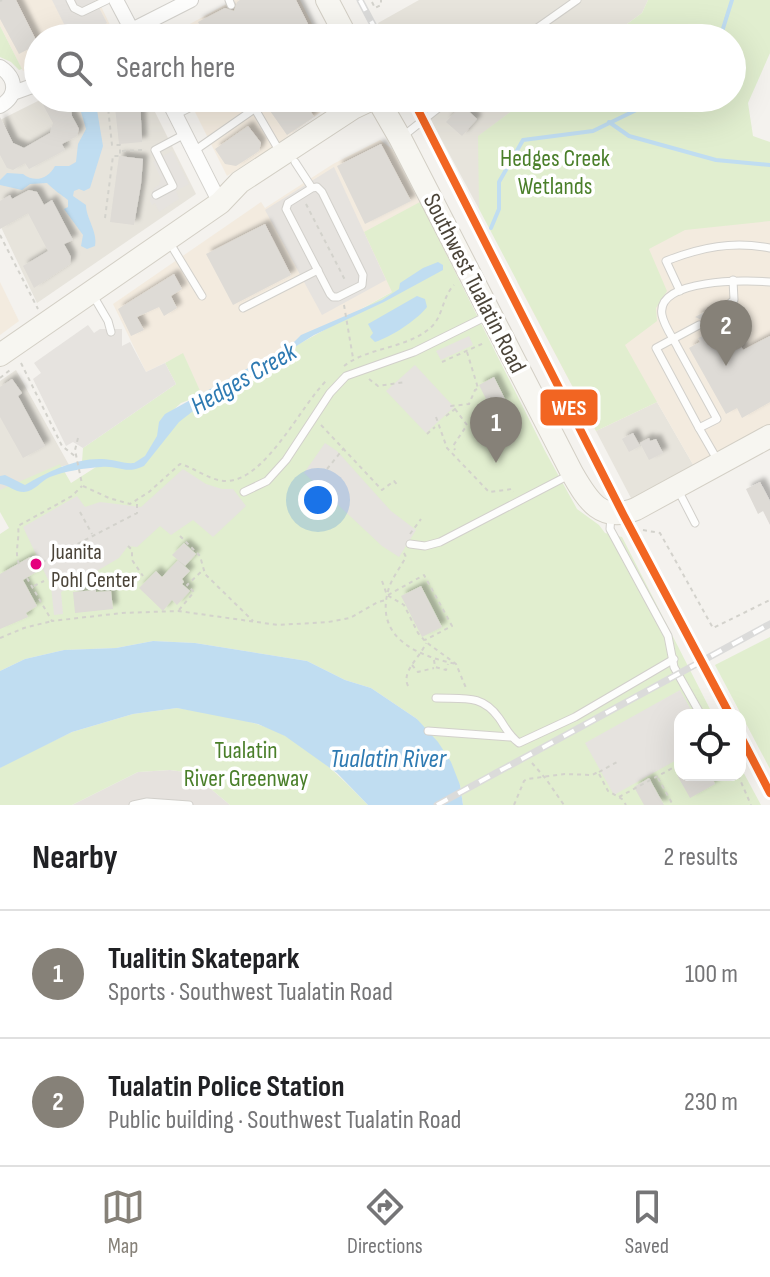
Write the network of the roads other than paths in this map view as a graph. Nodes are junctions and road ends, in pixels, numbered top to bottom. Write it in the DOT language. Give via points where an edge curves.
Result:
graph roads {
  1 [pos="70,0"];
  2 [pos="107,0"];
  3 [pos="116,0"];
  4 [pos="191,0"];
  5 [pos="327,0"];
  6 [pos="577,0"];
  7 [pos="126,24"];
  8 [pos="149,24"];
  9 [pos="340,24"];
  10 [pos="543,24"];
  11 [pos="0,67"];
  12 [pos="24,89"];
  13 [pos="13,93"];
  14 [pos="0,106"];
  15 [pos="174,112"];
  16 [pos="181,112"];
  17 [pos="251,112"];
  18 [pos="257,112"];
  19 [pos="348,112"];
  20 [pos="384,112"];
  21 [pos="433,112"];
  22 [pos="175,115"];
  23 [pos="185,134"];
  24 [pos="400,138"];
  25 [pos="194,151"];
  26 [pos="288,158"];
  27 [pos="312,188"];
  28 [pos="156,195"];
  29 [pos="220,203"];
  30 [pos="167,239"];
  31 [pos="770,248"];
  32 [pos="318,270"];
  33 [pos="733,280"];
  34 [pos="770,282"];
  35 [pos="90,291"];
  36 [pos="680,291"];
  37 [pos="202,296"];
  38 [pos="243,308"];
  39 [pos="491,314"];
  40 [pos="716,315"];
  41 [pos="699,325"];
  42 [pos="111,332"];
  43 [pos="673,339"];
  44 [pos="11,362"];
  45 [pos="699,428"];
  46 [pos="768,442"];
  47 [pos="720,465"];
  48 [pos="572,473"];
  49 [pos="677,488"];
  50 [pos="244,492"];
  51 [pos="611,514"];
  52 [pos="695,523"];
  53 [pos="408,542"];
  54 [pos="674,659"];
  55 [pos="436,698"];
  56 [pos="698,709"];
  57 [pos="428,731"];
  58 [pos="510,737"];
  59 [pos="133,805"];
  60 [pos="189,805"];
  1 -- 2 [label="lane" via="82,12"];
  3 -- 7 [label="street"];
  4 -- 8 [label="street"];
  5 -- 9 [label="main road"];
  6 -- 10 [label="lane"];
  11 -- 13 [label="street" via="14,82"];
  12 -- 13 [label="street"];
  13 -- 14 [label="street"];
  15 -- 22 [label="street"];
  16 -- 22 [label="lane"];
  17 -- 25 [label="lane"];
  18 -- 26 [label="lane"];
  19 -- 26 [label="main road"];
  20 -- 24 [label="main road, Southwest Tualatin Road"];
  21 -- 24 [label="lane"];
  22 -- 23 [label="street"];
  23 -- 25 [label="street"];
  23 -- 28 [label="lane" via="155,150 173,186"];
  24 -- 39 [label="main road, Southwest Tualatin Road"];
  25 -- 29 [label="street"];
  26 -- 27 [label="lane"];
  26 -- 29 [label="main road" via="240,182"];
  27 -- 32 [label="lane" via="286,209"];
  27 -- 32 [label="lane" via="322,192 363,275 362,285 333,297"];
  29 -- 30 [label="main road"];
  30 -- 35 [label="main road"];
  30 -- 37 [label="lane"];
  31 -- 36 [label="lane" via="727,244 666,261"];
  32 -- 38 [label="lane"];
  33 -- 34 [label="lane"];
  33 -- 36 [label="lane"];
  33 -- 40 [label="lane" via="734,300"];
  35 -- 42 [label="lane"];
  35 -- 44 [label="main road"];
  36 -- 43 [label="lane" via="662,308"];
  39 -- 48 [label="main road, Southwest Tualatin Road"];
  39 -- 50 [label="lane" via="414,352 346,376 286,460 267,481"];
  41 -- 43 [label="lane"];
  43 -- 45 [label="lane" via="656,348"];
  43 -- 45 [label="lane" via="717,419"];
  45 -- 47 [label="lane"];
  46 -- 47 [label="main road"];
  47 -- 49 [label="main road"];
  48 -- 51 [label="main road, Southwest Tualatin Road" via="590,500"];
  48 -- 53 [label="lane" via="440,542"];
  49 -- 51 [label="main road" via="636,509"];
  49 -- 52 [label="lane"];
  51 -- 54 [label="lane" via="610,529 668,636"];
  54 -- 56 [label="lane"];
  54 -- 58 [label="lane" via="575,717 519,743"];
  55 -- 58 [label="lane" via="483,701"];
  57 -- 58 [label="lane"];
  59 -- 60 [label="lane"];
}
